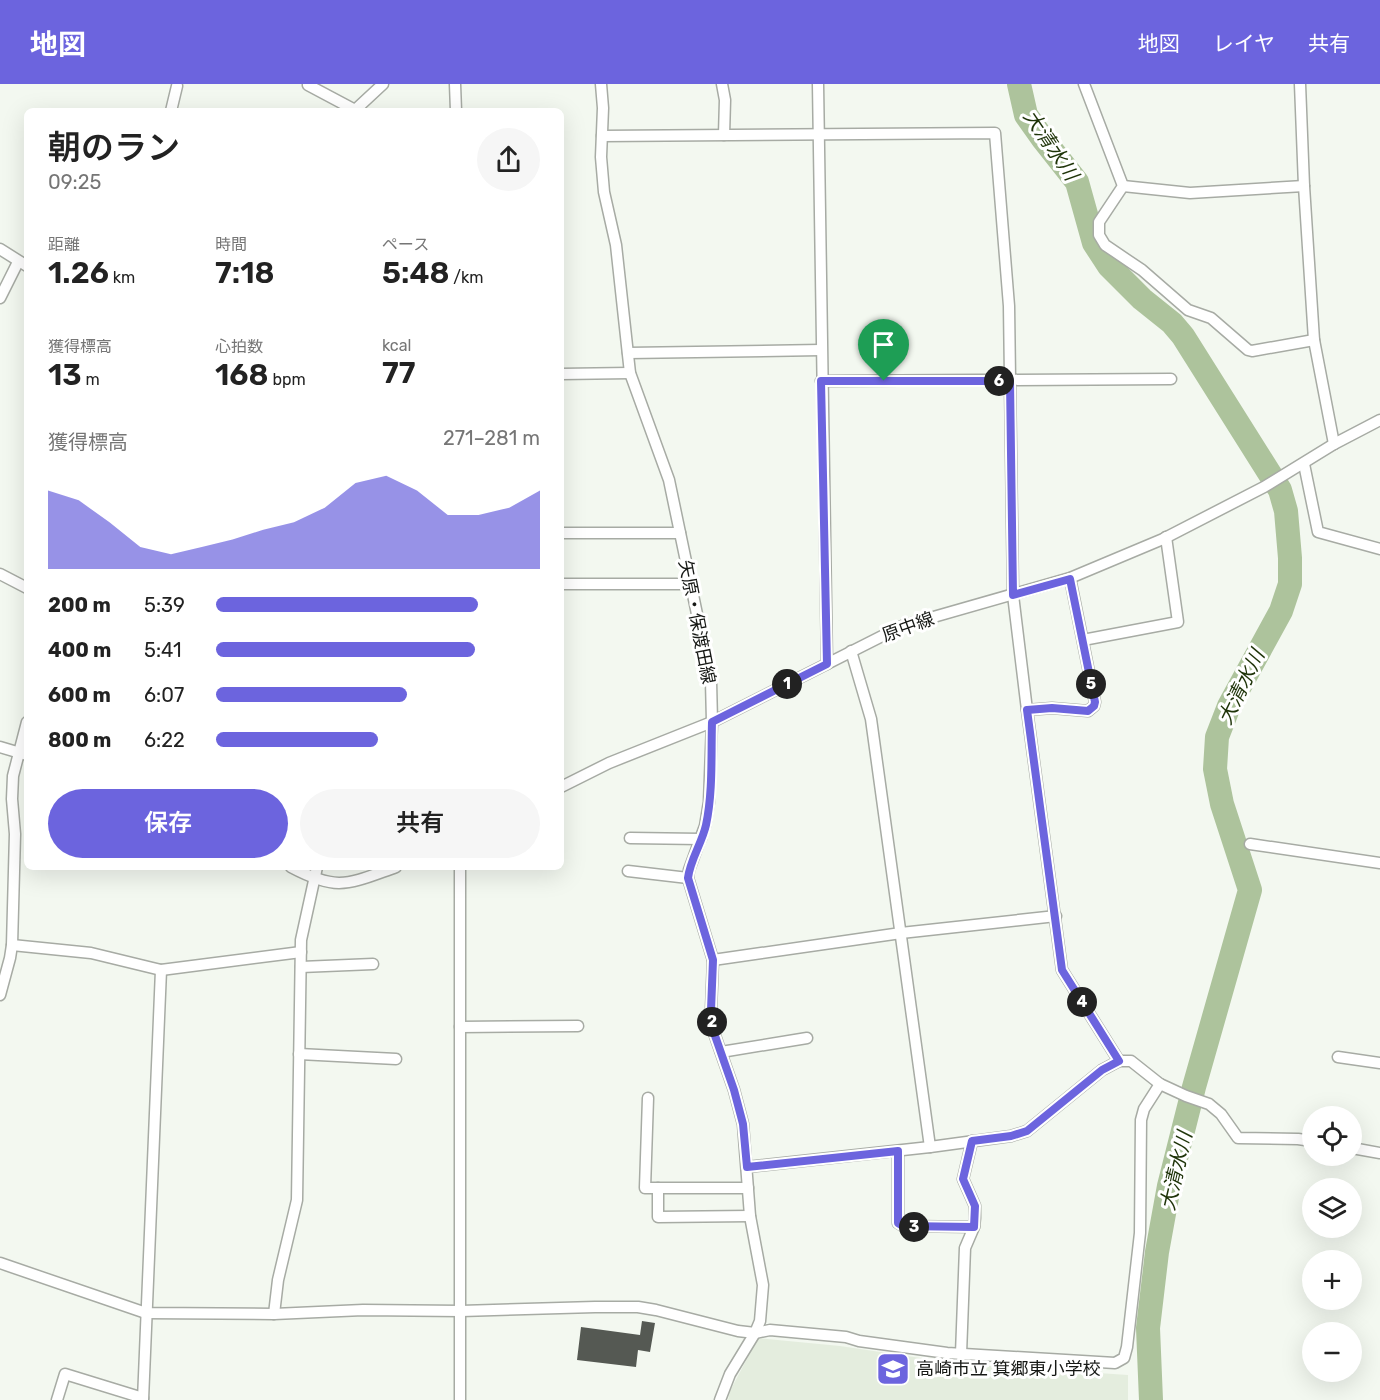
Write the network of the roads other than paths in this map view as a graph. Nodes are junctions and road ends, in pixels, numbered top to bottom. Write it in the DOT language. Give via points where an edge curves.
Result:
graph roads {
  1 [pos="383,84"];
  2 [pos="455,84"];
  3 [pos="601,84"];
  4 [pos="722,84"];
  5 [pos="818,84"];
  6 [pos="1084,84"];
  7 [pos="1300,84"];
  8 [pos="308,85"];
  9 [pos="177,86"];
  10 [pos="172,108"];
  11 [pos="350,108"];
  12 [pos="356,108"];
  13 [pos="456,108"];
  14 [pos="818,134"];
  15 [pos="724,135"];
  16 [pos="602,136"];
  17 [pos="1123,186"];
  18 [pos="1304,186"];
  19 [pos="0,249"];
  20 [pos="23,264"];
  21 [pos="0,298"];
  22 [pos="1314,340"];
  23 [pos="821,350"];
  24 [pos="628,352"];
  25 [pos="630,373"];
  26 [pos="564,374"];
  27 [pos="1171,380"];
  28 [pos="821,381"];
  29 [pos="1010,381"];
  30 [pos="1380,420"];
  31 [pos="1334,444"];
  32 [pos="1304,464"];
  33 [pos="564,533"];
  34 [pos="680,533"];
  35 [pos="1166,537"];
  36 [pos="1380,549"];
  37 [pos="0,574"];
  38 [pos="1070,579"];
  39 [pos="564,584"];
  40 [pos="691,584"];
  41 [pos="24,586"];
  42 [pos="1013,595"];
  43 [pos="1083,640"];
  44 [pos="851,651"];
  45 [pos="827,664"];
  46 [pos="1027,710"];
  47 [pos="712,722"];
  48 [pos="0,747"];
  49 [pos="22,754"];
  50 [pos="564,786"];
  51 [pos="630,838"];
  52 [pos="701,839"];
  53 [pos="1250,844"];
  54 [pos="1380,863"];
  55 [pos="296,870"];
  56 [pos="316,870"];
  57 [pos="388,870"];
  58 [pos="460,870"];
  59 [pos="628,871"];
  60 [pos="688,878"];
  61 [pos="313,879"];
  62 [pos="1056,916"];
  63 [pos="901,933"];
  64 [pos="12,945"];
  65 [pos="301,952"];
  66 [pos="713,960"];
  67 [pos="373,964"];
  68 [pos="301,968"];
  69 [pos="161,970"];
  70 [pos="1,988"];
  71 [pos="578,1026"];
  72 [pos="460,1027"];
  73 [pos="807,1038"];
  74 [pos="721,1052"];
  75 [pos="299,1054"];
  76 [pos="1338,1058"];
  77 [pos="396,1059"];
  78 [pos="1119,1061"];
  79 [pos="1380,1064"];
  80 [pos="1160,1084"];
  81 [pos="648,1098"];
  82 [pos="1302,1140"];
  83 [pos="972,1141"];
  84 [pos="930,1147"];
  85 [pos="1362,1150"];
  86 [pos="898,1151"];
  87 [pos="1380,1153"];
  88 [pos="747,1167"];
  89 [pos="658,1188"];
  90 [pos="748,1188"];
  91 [pos="750,1216"];
  92 [pos="974,1227"];
  93 [pos="0,1263"];
  94 [pos="461,1311"];
  95 [pos="146,1313"];
  96 [pos="274,1314"];
  97 [pos="755,1333"];
  98 [pos="961,1354"];
  99 [pos="143,1399"];
  100 [pos="57,1400"];
  101 [pos="460,1400"];
  102 [pos="720,1400"];
  1 -- 12 [label="street"];
  2 -- 13 [label="street"];
  3 -- 16 [label="street, 矢原・保渡田線"];
  4 -- 15 [label="street"];
  5 -- 14 [label="street"];
  6 -- 17 [label="street"];
  7 -- 18 [label="street"];
  8 -- 11 [label="street"];
  9 -- 10 [label="street"];
  14 -- 15 [label="street"];
  14 -- 23 [label="street"];
  14 -- 29 [label="street" via="995,133 1009,306"];
  15 -- 16 [label="street"];
  16 -- 24 [label="street, 矢原・保渡田線" via="604,192 616,245"];
  17 -- 18 [label="street" via="1190,193"];
  17 -- 22 [label="street" via="1099,222 1099,236 1105,245 1142,270 1188,310 1211,318 1248,350"];
  18 -- 22 [label="street"];
  19 -- 20 [label="street"];
  20 -- 21 [label="street"];
  22 -- 31 [label="street"];
  23 -- 24 [label="street"];
  23 -- 28 [label="street"];
  24 -- 25 [label="street, 矢原・保渡田線"];
  25 -- 26 [label="street"];
  25 -- 34 [label="street, 矢原・保渡田線" via="669,480"];
  27 -- 29 [label="street"];
  28 -- 29 [label="street"];
  28 -- 45 [label="street"];
  29 -- 42 [label="street"];
  30 -- 31 [label="street"];
  31 -- 32 [label="street"];
  32 -- 35 [label="street, 原中線"];
  32 -- 36 [label="street" via="1318,532"];
  33 -- 34 [label="street"];
  34 -- 40 [label="street, 矢原・保渡田線"];
  35 -- 38 [label="street, 原中線"];
  35 -- 43 [label="street" via="1178,622"];
  37 -- 41 [label="street"];
  38 -- 42 [label="street, 原中線"];
  38 -- 43 [label="street"];
  39 -- 40 [label="street"];
  40 -- 47 [label="street, 矢原・保渡田線" via="711,681"];
  42 -- 44 [label="street, 原中線" via="903,626"];
  42 -- 46 [label="street"];
  43 -- 46 [label="street" via="1094,706 1088,711"];
  44 -- 45 [label="street, 原中線"];
  44 -- 63 [label="street" via="871,719"];
  45 -- 47 [label="street, 原中線"];
  46 -- 62 [label="street"];
  47 -- 50 [label="street, 原中線"];
  47 -- 52 [label="street, 矢原・保渡田線" via="709,802"];
  48 -- 49 [label="street"];
  49 -- 64 [label="street" via="13,776"];
  51 -- 52 [label="street"];
  52 -- 60 [label="street, 矢原・保渡田線"];
  53 -- 54 [label="street"];
  55 -- 61 [label="street"];
  56 -- 61 [label="street"];
  57 -- 61 [label="street" via="338,884"];
  58 -- 72 [label="street"];
  59 -- 60 [label="street"];
  60 -- 66 [label="street"];
  61 -- 65 [label="street"];
  62 -- 63 [label="street"];
  62 -- 78 [label="street" via="1062,970"];
  63 -- 66 [label="street"];
  63 -- 84 [label="street"];
  64 -- 69 [label="street" via="91,953"];
  64 -- 70 [label="street"];
  65 -- 68 [label="street"];
  65 -- 69 [label="street"];
  66 -- 74 [label="street" via="711,1010"];
  67 -- 68 [label="street"];
  68 -- 75 [label="street"];
  69 -- 95 [label="street"];
  71 -- 72 [label="street"];
  72 -- 94 [label="street"];
  73 -- 74 [label="street"];
  74 -- 88 [label="street" via="743,1124"];
  75 -- 77 [label="street"];
  75 -- 96 [label="street" via="297,1200"];
  76 -- 79 [label="street"];
  78 -- 80 [label="street" via="1131,1061"];
  78 -- 83 [label="street" via="1102,1070 1027,1131"];
  80 -- 82 [label="street" via="1209,1104 1239,1138"];
  80 -- 98 [label="street" via="1141,1120 1140,1233 1124,1358 1115,1363"];
  81 -- 89 [label="street" via="645,1188"];
  83 -- 84 [label="street"];
  83 -- 92 [label="street" via="963,1179 975,1206"];
  84 -- 86 [label="street"];
  85 -- 87 [label="street"];
  86 -- 88 [label="street"];
  86 -- 92 [label="street" via="898,1223"];
  88 -- 90 [label="street"];
  89 -- 90 [label="street"];
  89 -- 91 [label="street" via="658,1217"];
  90 -- 91 [label="street"];
  91 -- 97 [label="street" via="762,1285 760,1321"];
  92 -- 98 [label="street" via="964,1248"];
  93 -- 95 [label="street"];
  94 -- 96 [label="street"];
  94 -- 97 [label="street" via="638,1307"];
  94 -- 101 [label="street"];
  95 -- 96 [label="street"];
  95 -- 99 [label="street"];
  97 -- 98 [label="street" via="770,1330 846,1337"];
  97 -- 102 [label="street" via="730,1374"];
  99 -- 100 [label="street" via="65,1374"];
}
